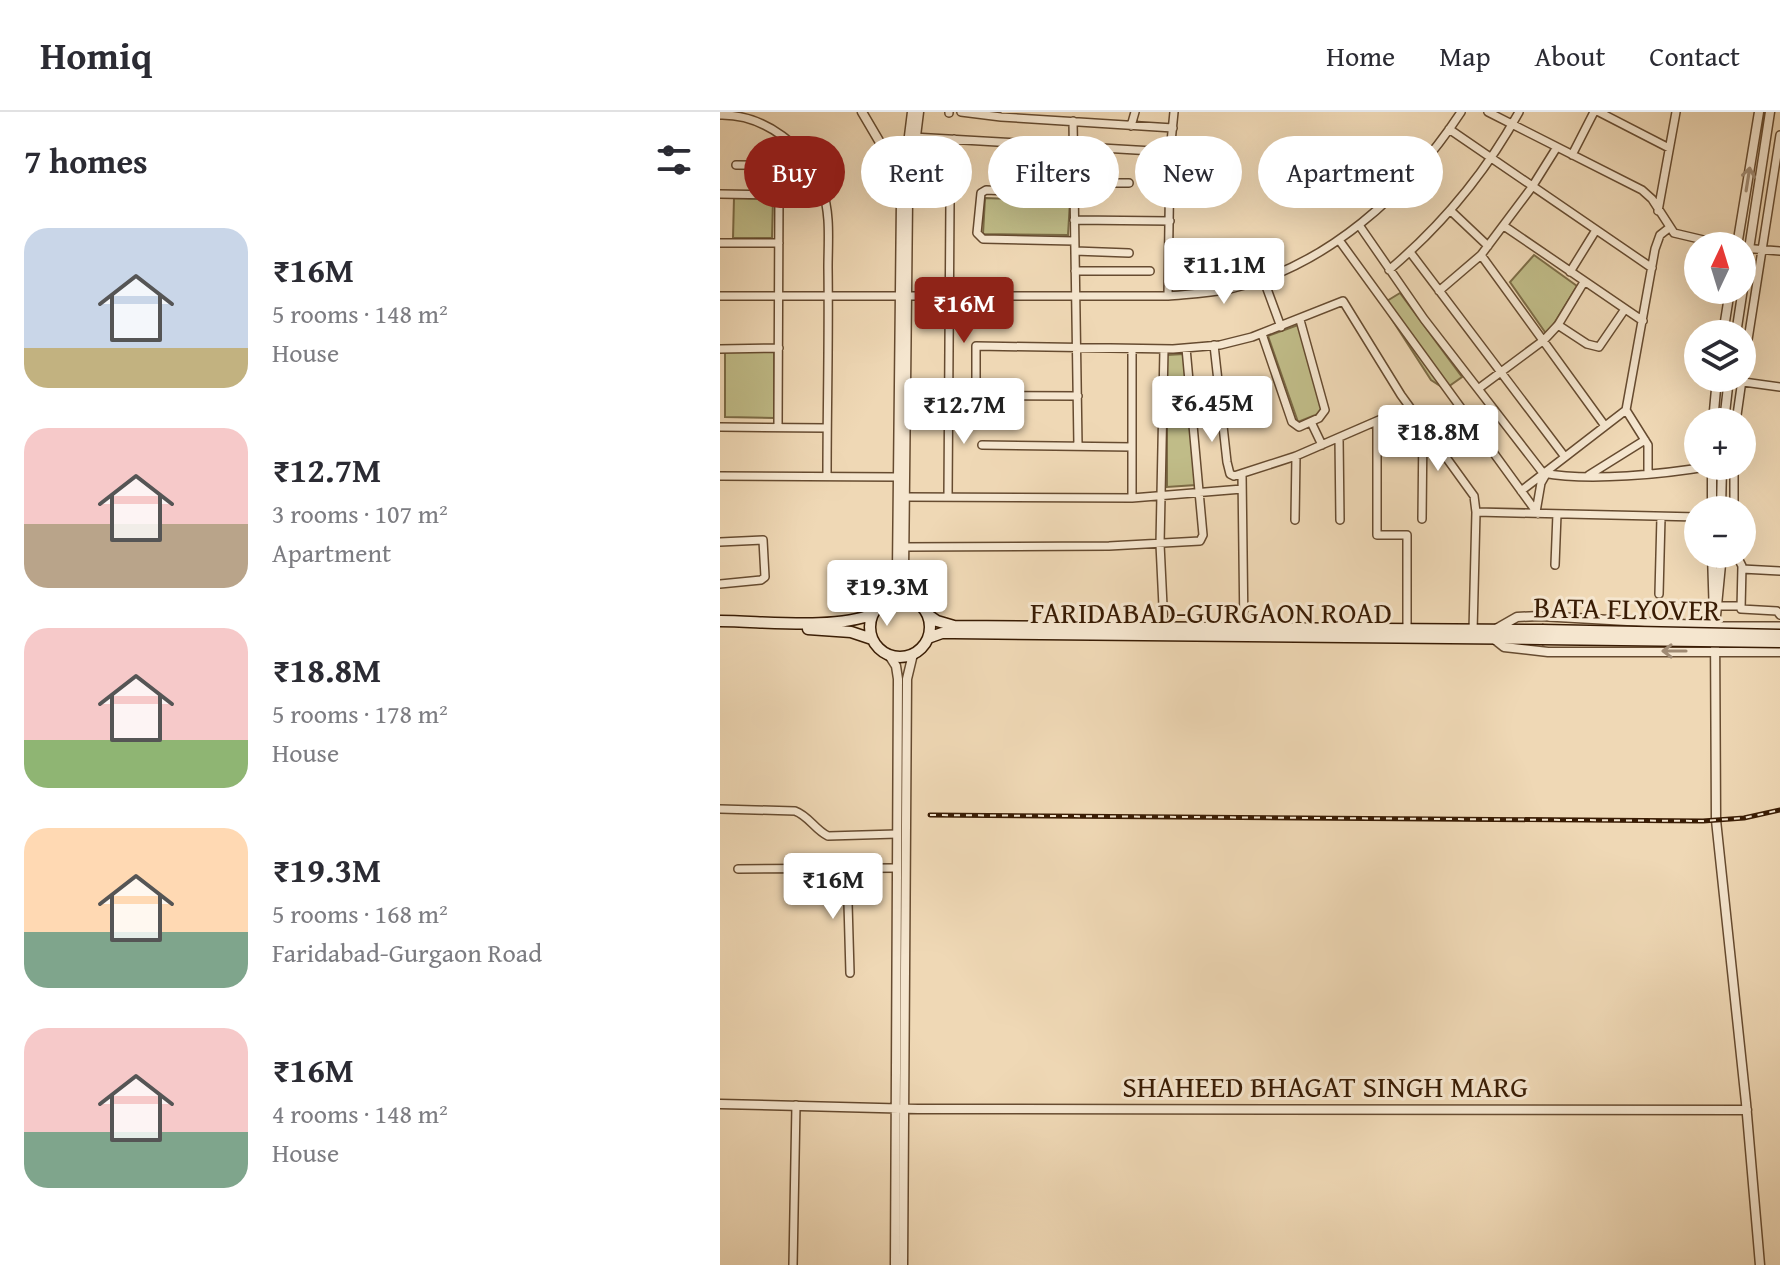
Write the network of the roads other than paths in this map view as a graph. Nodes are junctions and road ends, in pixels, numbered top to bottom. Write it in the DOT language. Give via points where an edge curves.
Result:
graph roads {
  1 [pos="862,112"];
  2 [pos="912,112"];
  3 [pos="919,112"];
  4 [pos="961,112"];
  5 [pos="1135,112"];
  6 [pos="1174,112"];
  7 [pos="1461,112"];
  8 [pos="1488,112"];
  9 [pos="1519,112"];
  10 [pos="1596,112"];
  11 [pos="1676,112"];
  12 [pos="1759,112"];
  13 [pos="1770,112"];
  14 [pos="720,115"];
  15 [pos="1001,115"];
  16 [pos="1073,121"];
  17 [pos="1512,124"];
  18 [pos="1131,126"];
  19 [pos="1173,128"];
  20 [pos="1449,129"];
  21 [pos="1780,135"];
  22 [pos="782,136"];
  23 [pos="876,136"];
  24 [pos="911,136"];
  25 [pos="1073,136"];
  26 [pos="1172,136"];
  27 [pos="1557,147"];
  28 [pos="1669,148"];
  29 [pos="1572,155"];
  30 [pos="1492,158"];
  31 [pos="736,165"];
  32 [pos="744,165"];
  33 [pos="1119,183"];
  34 [pos="1129,183"];
  35 [pos="1532,187"];
  36 [pos="988,191"];
  37 [pos="720,194"];
  38 [pos="744,194"];
  39 [pos="779,208"];
  40 [pos="825,208"];
  41 [pos="903,208"];
  42 [pos="908,208"];
  43 [pos="950,208"];
  44 [pos="1074,208"];
  45 [pos="1170,208"];
  46 [pos="1451,211"];
  47 [pos="1658,211"];
  48 [pos="1074,220"];
  49 [pos="1170,221"];
  50 [pos="1359,225"];
  51 [pos="1504,226"];
  52 [pos="1669,228"];
  53 [pos="1596,230"];
  54 [pos="1744,232"];
  55 [pos="1745,232"];
  56 [pos="1684,237"];
  57 [pos="1339,240"];
  58 [pos="1074,241"];
  59 [pos="720,243"];
  60 [pos="779,243"];
  61 [pos="1488,246"];
  62 [pos="1756,249"];
  63 [pos="1762,250"];
  64 [pos="1075,251"];
  65 [pos="1780,251"];
  66 [pos="1410,252"];
  67 [pos="1129,253"];
  68 [pos="1481,255"];
  69 [pos="1652,268"];
  70 [pos="1389,270"];
  71 [pos="1075,271"];
  72 [pos="1150,271"];
  73 [pos="1570,272"];
  74 [pos="1263,278"];
  75 [pos="1584,282"];
  76 [pos="1439,291"];
  77 [pos="903,295"];
  78 [pos="949,295"];
  79 [pos="720,296"];
  80 [pos="779,296"];
  81 [pos="829,296"];
  82 [pos="1076,296"];
  83 [pos="1168,296"];
  84 [pos="1625,309"];
  85 [pos="1300,320"];
  86 [pos="1751,320"];
  87 [pos="1643,321"];
  88 [pos="1558,325"];
  89 [pos="1281,327"];
  90 [pos="1262,334"];
  91 [pos="1544,340"];
  92 [pos="1214,345"];
  93 [pos="779,348"];
  94 [pos="1078,348"];
  95 [pos="1186,348"];
  96 [pos="720,349"];
  97 [pos="1132,349"];
  98 [pos="1164,349"];
  99 [pos="1500,371"];
  100 [pos="1756,382"];
  101 [pos="1780,387"];
  102 [pos="1478,389"];
  103 [pos="906,395"];
  104 [pos="948,395"];
  105 [pos="976,395"];
  106 [pos="1078,396"];
  107 [pos="1409,407"];
  108 [pos="1626,410"];
  109 [pos="1377,421"];
  110 [pos="1311,422"];
  111 [pos="1423,426"];
  112 [pos="1605,426"];
  113 [pos="720,427"];
  114 [pos="778,427"];
  115 [pos="827,428"];
  116 [pos="1339,438"];
  117 [pos="1645,440"];
  118 [pos="982,445"];
  119 [pos="1322,445"];
  120 [pos="1078,446"];
  121 [pos="1132,447"];
  122 [pos="1296,456"];
  123 [pos="1565,457"];
  124 [pos="1684,470"];
  125 [pos="1242,474"];
  126 [pos="1545,474"];
  127 [pos="1648,474"];
  128 [pos="720,476"];
  129 [pos="827,476"];
  130 [pos="898,477"];
  131 [pos="1585,477"];
  132 [pos="1242,489"];
  133 [pos="1521,491"];
  134 [pos="1201,492"];
  135 [pos="1162,496"];
  136 [pos="905,497"];
  137 [pos="948,497"];
  138 [pos="1132,498"];
  139 [pos="1476,512"];
  140 [pos="1537,513"];
  141 [pos="1557,514"];
  142 [pos="1661,517"];
  143 [pos="1684,517"];
  144 [pos="1422,519"];
  145 [pos="1295,520"];
  146 [pos="1340,520"];
  147 [pos="720,542"];
  148 [pos="1160,544"];
  149 [pos="904,547"];
  150 [pos="1555,565"];
  151 [pos="1712,568"];
  152 [pos="1721,568"];
  153 [pos="1742,569"];
  154 [pos="1780,571"];
  155 [pos="720,584"];
  156 [pos="1659,594"];
  157 [pos="887,600"];
  158 [pos="919,604"];
  159 [pos="1718,606"];
  160 [pos="1740,606"];
  161 [pos="873,614"];
  162 [pos="927,614"];
  163 [pos="1780,615"];
  164 [pos="720,621"];
  165 [pos="1715,626"];
  166 [pos="1780,626"];
  167 [pos="1164,627"];
  168 [pos="720,628"];
  169 [pos="1407,629"];
  170 [pos="1244,631"];
  171 [pos="1472,634"];
  172 [pos="1494,634"];
  173 [pos="1542,634"];
  174 [pos="1780,635"];
  175 [pos="928,638"];
  176 [pos="872,639"];
  177 [pos="1780,642"];
  178 [pos="1715,652"];
  179 [pos="1780,652"];
  180 [pos="913,654"];
  181 [pos="889,655"];
  182 [pos="720,809"];
  183 [pos="897,834"];
  184 [pos="847,868"];
  185 [pos="897,868"];
  186 [pos="738,869"];
  187 [pos="850,973"];
  188 [pos="720,1104"];
  189 [pos="796,1105"];
  190 [pos="900,1107"];
  191 [pos="1747,1110"];
  192 [pos="793,1265"];
  193 [pos="895,1265"];
  194 [pos="903,1265"];
  195 [pos="1760,1265"];
  1 -- 23 [label="street"];
  2 -- 24 [label="street"];
  3 -- 24 [label="street"];
  4 -- 15 [label="street"];
  5 -- 18 [label="street"];
  6 -- 19 [label="street"];
  7 -- 20 [label="street"];
  8 -- 17 [label="street"];
  9 -- 17 [label="street"];
  10 -- 28 [label="street"];
  10 -- 29 [label="street"];
  11 -- 28 [label="street"];
  54 -- 12 [label="street, one-way"];
  13 -- 55 [label="street"];
  14 -- 22 [label="street" via="747,116"];
  15 -- 16 [label="street"];
  16 -- 18 [label="street"];
  16 -- 25 [label="street"];
  17 -- 27 [label="street"];
  17 -- 30 [label="street"];
  18 -- 19 [label="street"];
  19 -- 26 [label="street"];
  20 -- 30 [label="street"];
  20 -- 50 [label="street" via="1402,186"];
  21 -- 63 [label="street"];
  27 -- 29 [label="street"];
  27 -- 35 [label="street"];
  28 -- 47 [label="street"];
  29 -- 47 [label="street" via="1642,190"];
  30 -- 35 [label="street"];
  30 -- 46 [label="street"];
  31 -- 32 [label="street"];
  33 -- 34 [label="street"];
  35 -- 51 [label="street"];
  35 -- 53 [label="street"];
  36 -- 58 [label="street" via="983,191 980,238"];
  37 -- 38 [label="street"];
  39 -- 60 [label="street"];
  40 -- 81 [label="street"];
  41 -- 77 [label="street"];
  42 -- 77 [label="street"];
  43 -- 78 [label="street"];
  44 -- 48 [label="street"];
  45 -- 49 [label="street"];
  46 -- 61 [label="street"];
  46 -- 66 [label="street"];
  47 -- 52 [label="street"];
  48 -- 49 [label="street"];
  48 -- 58 [label="street"];
  49 -- 83 [label="street"];
  50 -- 57 [label="street"];
  50 -- 70 [label="street"];
  51 -- 61 [label="street"];
  51 -- 73 [label="street"];
  52 -- 56 [label="street"];
  52 -- 69 [label="street" via="1657,239"];
  53 -- 69 [label="street"];
  53 -- 73 [label="street"];
  57 -- 74 [label="street"];
  57 -- 133 [label="street"];
  58 -- 64 [label="street"];
  59 -- 60 [label="street"];
  60 -- 80 [label="street"];
  61 -- 68 [label="street"];
  62 -- 63 [label="street"];
  63 -- 65 [label="street"];
  63 -- 86 [label="street"];
  64 -- 67 [label="street"];
  64 -- 71 [label="street"];
  66 -- 70 [label="street"];
  66 -- 76 [label="street"];
  68 -- 76 [label="street"];
  68 -- 91 [label="street"];
  69 -- 87 [label="street"];
  70 -- 102 [label="street"];
  71 -- 72 [label="street"];
  71 -- 82 [label="street"];
  73 -- 75 [label="street"];
  74 -- 83 [label="street" via="1221,291"];
  74 -- 89 [label="street"];
  75 -- 84 [label="street"];
  75 -- 88 [label="street"];
  76 -- 99 [label="street"];
  77 -- 78 [label="street"];
  77 -- 81 [label="street"];
  77 -- 103 [label="street"];
  77 -- 130 [label="street"];
  78 -- 82 [label="street"];
  78 -- 104 [label="street"];
  79 -- 80 [label="street"];
  80 -- 81 [label="street"];
  80 -- 93 [label="street"];
  81 -- 115 [label="street"];
  82 -- 83 [label="street"];
  82 -- 94 [label="street"];
  84 -- 87 [label="street"];
  84 -- 88 [label="street" via="1599,347"];
  85 -- 89 [label="street"];
  85 -- 107 [label="street" via="1345,302"];
  85 -- 110 [label="street" via="1325,410"];
  87 -- 108 [label="street"];
  88 -- 91 [label="street"];
  89 -- 90 [label="street"];
  90 -- 92 [label="street"];
  90 -- 110 [label="street" via="1292,422 1299,427"];
  91 -- 99 [label="street"];
  91 -- 112 [label="street"];
  92 -- 95 [label="street"];
  92 -- 125 [label="street" via="1230,474"];
  93 -- 96 [label="street"];
  93 -- 114 [label="street"];
  94 -- 97 [label="street"];
  94 -- 105 [label="street" via="976,346"];
  94 -- 106 [label="street"];
  95 -- 98 [label="street"];
  95 -- 134 [label="street"];
  97 -- 98 [label="street"];
  97 -- 121 [label="street"];
  98 -- 135 [label="street"];
  99 -- 102 [label="street"];
  99 -- 123 [label="street"];
  100 -- 101 [label="street"];
  102 -- 126 [label="street"];
  103 -- 104 [label="street"];
  103 -- 136 [label="street"];
  104 -- 105 [label="street"];
  104 -- 137 [label="street"];
  105 -- 106 [label="street"];
  106 -- 120 [label="street"];
  107 -- 109 [label="street"];
  107 -- 111 [label="street"];
  108 -- 112 [label="street"];
  108 -- 117 [label="street"];
  109 -- 116 [label="street"];
  109 -- 169 [label="street" via="1377,535 1407,535"];
  110 -- 119 [label="street"];
  111 -- 139 [label="street" via="1468,486"];
  111 -- 144 [label="street"];
  112 -- 123 [label="street"];
  113 -- 114 [label="street"];
  114 -- 115 [label="street"];
  115 -- 129 [label="street"];
  116 -- 119 [label="street"];
  116 -- 146 [label="street"];
  117 -- 127 [label="street"];
  117 -- 131 [label="street"];
  118 -- 120 [label="street"];
  119 -- 122 [label="street"];
  120 -- 121 [label="street"];
  121 -- 138 [label="street"];
  122 -- 125 [label="street"];
  122 -- 145 [label="street"];
  123 -- 126 [label="street"];
  124 -- 127 [label="street"];
  125 -- 132 [label="street"];
  126 -- 131 [label="street"];
  126 -- 133 [label="street"];
  126 -- 140 [label="street"];
  127 -- 131 [label="street"];
  128 -- 129 [label="street"];
  129 -- 130 [label="street"];
  130 -- 157 [label="street" via="897,571"];
  132 -- 134 [label="street"];
  132 -- 170 [label="street"];
  133 -- 140 [label="street"];
  134 -- 135 [label="street"];
  134 -- 148 [label="street" via="1200,541"];
  135 -- 138 [label="street"];
  135 -- 148 [label="street"];
  136 -- 137 [label="street"];
  136 -- 149 [label="street"];
  137 -- 138 [label="street"];
  139 -- 140 [label="street"];
  139 -- 171 [label="street"];
  140 -- 141 [label="street"];
  141 -- 142 [label="street"];
  141 -- 150 [label="street"];
  142 -- 143 [label="street"];
  142 -- 156 [label="street"];
  147 -- 155 [label="street" via="763,540 765,577"];
  148 -- 149 [label="street"];
  148 -- 167 [label="street"];
  149 -- 158 [label="street" via="906,583"];
  151 -- 165 [label="street"];
  152 -- 159 [label="street"];
  153 -- 154 [label="street"];
  153 -- 160 [label="street"];
  157 -- 158 [label="main road" via="899,597"];
  157 -- 161 [label="main road"];
  158 -- 162 [label="main road"];
  159 -- 160 [label="street"];
  159 -- 165 [label="street"];
  160 -- 163 [label="street"];
  161 -- 164 [label="main road" via="835,622"];
  161 -- 176 [label="main road"];
  162 -- 167 [label="main road, FARIDABAD-GURGAON ROAD" via="954,626"];
  162 -- 175 [label="main road"];
  165 -- 166 [label="street"];
  165 -- 172 [label="street" via="1540,616 1517,617"];
  165 -- 178 [label="street"];
  167 -- 170 [label="main road, FARIDABAD-GURGAON ROAD"];
  168 -- 176 [label="main road" via="827,629"];
  169 -- 170 [label="main road, FARIDABAD-GURGAON ROAD"];
  169 -- 171 [label="main road, FARIDABAD-GURGAON ROAD"];
  170 -- 171 [label="main road, FARIDABAD-GURGAON ROAD"];
  170 -- 175 [label="main road, FARIDABAD-GURGAON ROAD" via="954,633"];
  171 -- 172 [label="main road, BATA FLYOVER"];
  172 -- 173 [label="main road, BATA FLYOVER"];
  178 -- 172 [label="street, one-way" via="1527,651 1504,647"];
  173 -- 174 [label="main road, BATA FLYOVER, bridge"];
  173 -- 177 [label="main road, BATA FLYOVER, bridge"];
  175 -- 180 [label="main road"];
  176 -- 181 [label="main road"];
  178 -- 179 [label="street"];
  178 -- 191 [label="street" via="1716,820"];
  180 -- 181 [label="main road"];
  180 -- 190 [label="street" via="907,679"];
  181 -- 183 [label="street" via="898,679"];
  182 -- 183 [label="street" via="795,811 828,836"];
  183 -- 185 [label="street"];
  184 -- 185 [label="street"];
  184 -- 186 [label="street"];
  184 -- 187 [label="street"];
  185 -- 190 [label="street"];
  188 -- 189 [label="street, SHAHEED BHAGAT SINGH MARG"];
  189 -- 190 [label="street, SHAHEED BHAGAT SINGH MARG"];
  189 -- 192 [label="street"];
  190 -- 191 [label="street, SHAHEED BHAGAT SINGH MARG"];
  190 -- 193 [label="street"];
  190 -- 194 [label="street"];
  191 -- 195 [label="street"];
}
